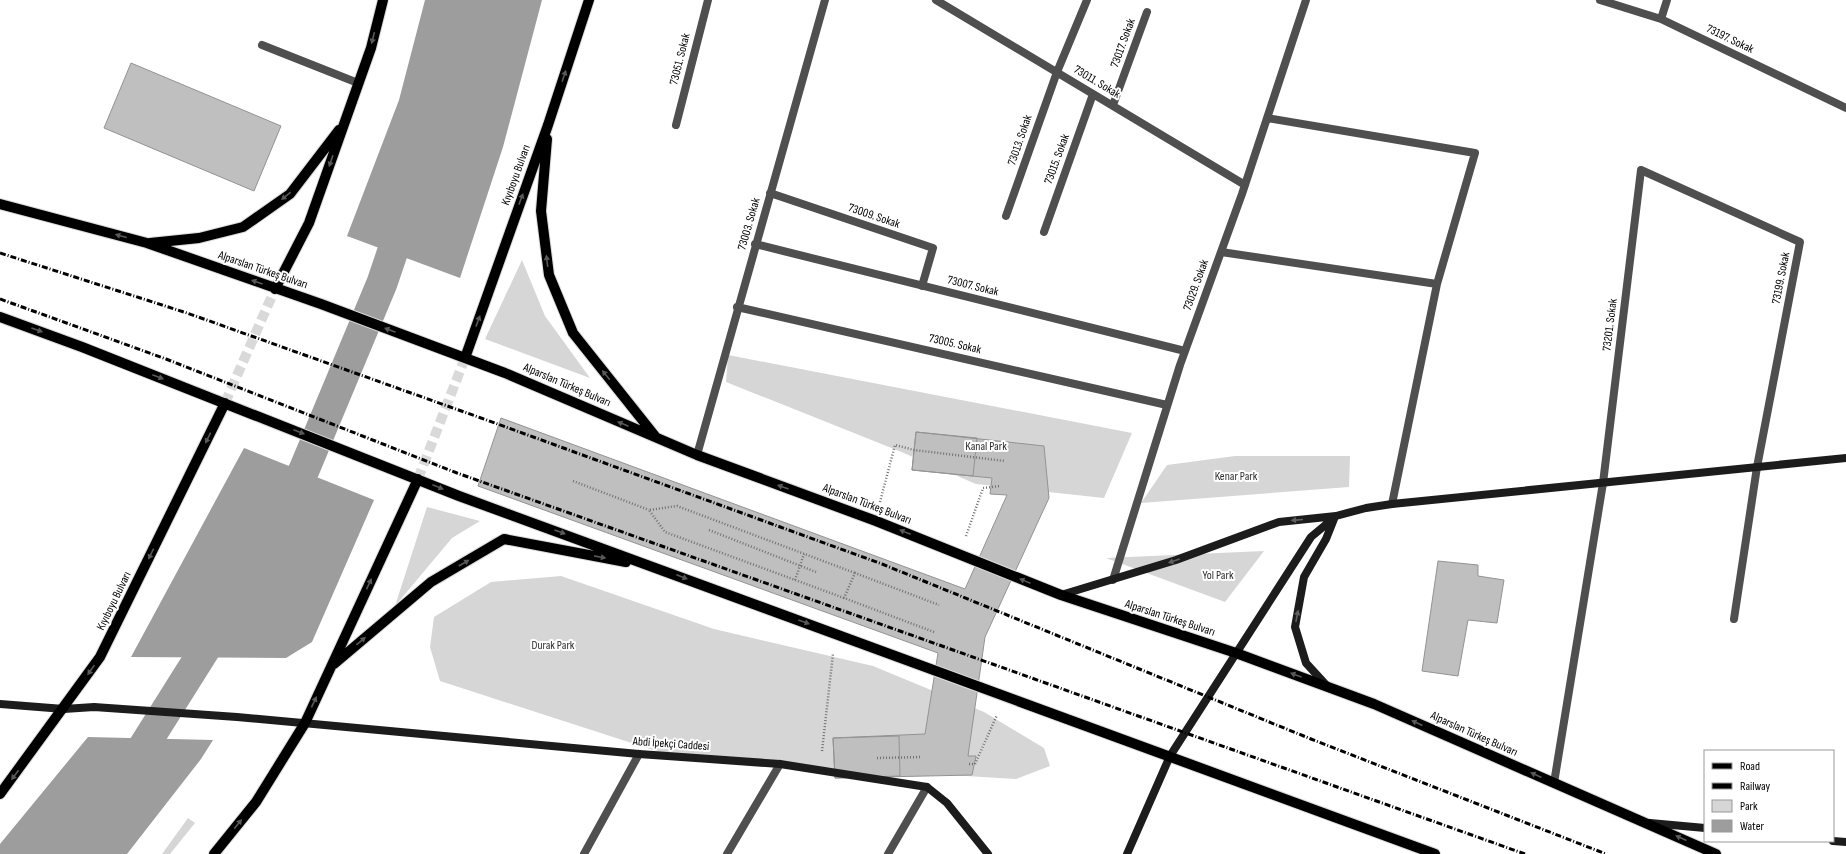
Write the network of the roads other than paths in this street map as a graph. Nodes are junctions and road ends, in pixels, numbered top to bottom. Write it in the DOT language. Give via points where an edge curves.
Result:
graph roads {
  1 [pos="383,0"];
  2 [pos="589,0"];
  3 [pos="708,0"];
  4 [pos="825,0"];
  5 [pos="936,0"];
  6 [pos="1087,0"];
  7 [pos="1306,0"];
  8 [pos="1600,0"];
  9 [pos="1667,0"];
  10 [pos="1147,12"];
  11 [pos="1661,19"];
  12 [pos="262,45"];
  13 [pos="1057,72"];
  14 [pos="358,83"];
  15 [pos="1093,94"];
  16 [pos="1113,106"];
  17 [pos="1846,108"];
  18 [pos="1267,118"];
  19 [pos="345,122"];
  20 [pos="548,125"];
  21 [pos="676,125"];
  22 [pos="1640,170"];
  23 [pos="1245,185"];
  24 [pos="770,193"];
  25 [pos="0,204"];
  26 [pos="1006,216"];
  27 [pos="1044,232"];
  28 [pos="147,243"];
  29 [pos="756,244"];
  30 [pos="1221,252"];
  31 [pos="1438,284"];
  32 [pos="922,286"];
  33 [pos="275,288"];
  34 [pos="738,307"];
  35 [pos="0,317"];
  36 [pos="1185,351"];
  37 [pos="465,358"];
  38 [pos="225,403"];
  39 [pos="1167,405"];
  40 [pos="657,438"];
  41 [pos="697,455"];
  42 [pos="1846,458"];
  43 [pos="1757,467"];
  44 [pos="418,479"];
  45 [pos="1603,483"];
  46 [pos="1392,504"];
  47 [pos="1336,516"];
  48 [pos="655,568"];
  49 [pos="1113,580"];
  50 [pos="1062,595"];
  51 [pos="1734,619"];
  52 [pos="1236,653"];
  53 [pos="331,667"];
  54 [pos="1328,687"];
  55 [pos="0,704"];
  56 [pos="64,709"];
  57 [pos="305,723"];
  58 [pos="639,754"];
  59 [pos="1170,756"];
  60 [pos="780,764"];
  61 [pos="1554,783"];
  62 [pos="926,787"];
  63 [pos="0,794"];
  64 [pos="1646,822"];
  65 [pos="1704,828"];
  66 [pos="1834,841"];
  67 [pos="1846,842"];
  68 [pos="214,854"];
  69 [pos="584,854"];
  70 [pos="727,854"];
  71 [pos="888,854"];
  72 [pos="988,854"];
  73 [pos="1127,854"];
  74 [pos="1435,854"];
  75 [pos="1716,854"];
  1 -- 14 [label="main road, one-way" via="371,48"];
  20 -- 2 [label="main road, Kıyıboyu Bulvarı, one-way"];
  3 -- 21 [label="street, 73051. Sokak"];
  4 -- 24 [label="street, 73003. Sokak"];
  5 -- 13 [label="street, 73011. Sokak"];
  6 -- 13 [label="street, 73013. Sokak"];
  7 -- 18 [label="street, 73029. Sokak"];
  8 -- 11 [label="street, 73197. Sokak"];
  9 -- 11 [label="street"];
  10 -- 16 [label="street, 73017. Sokak"];
  11 -- 17 [label="street, 73197. Sokak"];
  12 -- 14 [label="street"];
  13 -- 15 [label="street, 73011. Sokak"];
  13 -- 26 [label="street, 73013. Sokak"];
  14 -- 19 [label="main road"];
  15 -- 16 [label="street, 73011. Sokak"];
  15 -- 27 [label="street, 73015. Sokak"];
  16 -- 23 [label="street, 73011. Sokak"];
  18 -- 23 [label="street, 73029. Sokak"];
  18 -- 31 [label="street" via="1475,153"];
  19 -- 28 [label="main road, one-way" via="290,194 243,227 200,238"];
  19 -- 33 [label="main road, one-way" via="309,223"];
  37 -- 20 [label="main road, Kıyıboyu Bulvarı, one-way"];
  40 -- 20 [label="main road, one-way" via="573,333 549,275 541,211"];
  22 -- 43 [label="street, 73199. Sokak" via="1800,242"];
  22 -- 45 [label="street, 73201. Sokak"];
  23 -- 30 [label="street, 73029. Sokak"];
  24 -- 29 [label="street, 73003. Sokak"];
  24 -- 32 [label="street, 73009. Sokak" via="933,248"];
  28 -- 25 [label="main road, Alparslan Türkeş Bulvarı, one-way"];
  33 -- 28 [label="main road, Alparslan Türkeş Bulvarı, one-way"];
  29 -- 32 [label="street, 73007. Sokak"];
  29 -- 34 [label="street, 73003. Sokak"];
  30 -- 31 [label="street"];
  30 -- 36 [label="street, 73029. Sokak"];
  31 -- 46 [label="street"];
  32 -- 36 [label="street, 73007. Sokak"];
  37 -- 33 [label="main road, Alparslan Türkeş Bulvarı, one-way"];
  34 -- 39 [label="street, 73005. Sokak"];
  34 -- 41 [label="street, 73003. Sokak"];
  35 -- 38 [label="main road, one-way"];
  36 -- 39 [label="street, 73029. Sokak"];
  40 -- 37 [label="main road, Alparslan Türkeş Bulvarı, one-way"];
  38 -- 44 [label="main road, one-way"];
  38 -- 56 [label="main road, Kıyıboyu Bulvarı, one-way" via="100,657"];
  39 -- 49 [label="street, 73029. Sokak"];
  40 -- 41 [label="main road, Alparslan Türkeş Bulvarı"];
  50 -- 41 [label="main road, Alparslan Türkeş Bulvarı, one-way" via="876,521"];
  42 -- 43 [label="main road"];
  43 -- 45 [label="main road"];
  43 -- 51 [label="street"];
  44 -- 48 [label="main road, one-way"];
  53 -- 44 [label="main road, one-way"];
  45 -- 46 [label="main road"];
  45 -- 61 [label="street, 73201. Sokak"];
  46 -- 47 [label="main road"];
  47 -- 49 [label="main road, one-way" via="1279,522"];
  47 -- 52 [label="main road" via="1311,537"];
  54 -- 47 [label="main road, one-way" via="1306,663 1295,627 1304,577"];
  53 -- 48 [label="main road, one-way" via="431,582 504,539"];
  48 -- 59 [label="main road, one-way"];
  49 -- 50 [label="main road"];
  50 -- 52 [label="main road, Alparslan Türkeş Bulvarı"];
  54 -- 52 [label="main road, Alparslan Türkeş Bulvarı, one-way"];
  52 -- 59 [label="main road"];
  57 -- 53 [label="main road, one-way"];
  61 -- 54 [label="main road, Alparslan Türkeş Bulvarı, one-way" via="1374,704"];
  55 -- 56 [label="main road, Abdi İpekçi Caddesi"];
  56 -- 57 [label="main road, Abdi İpekçi Caddesi" via="94,707"];
  56 -- 63 [label="main road, Kıyıboyu Bulvarı, one-way"];
  57 -- 58 [label="main road, Abdi İpekçi Caddesi"];
  68 -- 57 [label="main road, one-way" via="256,802"];
  58 -- 60 [label="main road, Abdi İpekçi Caddesi"];
  58 -- 69 [label="street"];
  59 -- 73 [label="main road"];
  59 -- 74 [label="main road"];
  60 -- 62 [label="main road, Abdi İpekçi Caddesi"];
  60 -- 70 [label="street"];
  61 -- 64 [label="main road, Alparslan Türkeş Bulvarı"];
  62 -- 71 [label="street"];
  62 -- 72 [label="main road, Abdi İpekçi Caddesi" via="947,803"];
  64 -- 65 [label="main road"];
  75 -- 64 [label="main road, Alparslan Türkeş Bulvarı, one-way"];
  66 -- 67 [label="main road"];
}
